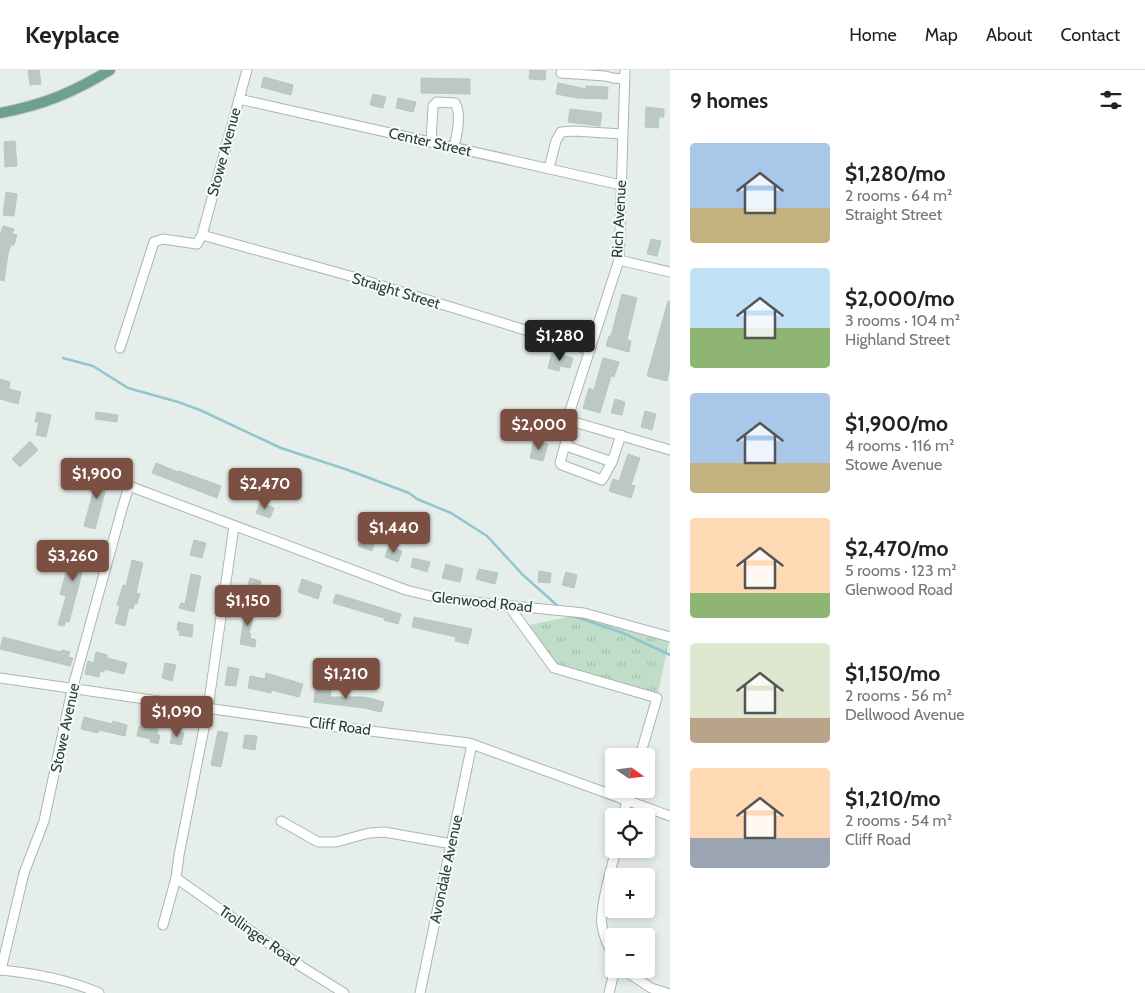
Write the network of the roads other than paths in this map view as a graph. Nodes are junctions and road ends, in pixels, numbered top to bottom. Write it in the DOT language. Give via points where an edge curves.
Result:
graph roads {
  1 [pos="110,70"];
  2 [pos="247,70"];
  3 [pos="561,73"];
  4 [pos="624,74"];
  5 [pos="239,99"];
  6 [pos="0,113"];
  7 [pos="622,134"];
  8 [pos="431,142"];
  9 [pos="454,147"];
  10 [pos="549,168"];
  11 [pos="621,184"];
  12 [pos="202,235"];
  13 [pos="619,260"];
  14 [pos="670,272"];
  15 [pos="120,348"];
  16 [pos="590,350"];
  17 [pos="569,421"];
  18 [pos="621,436"];
  19 [pos="566,441"];
  20 [pos="670,450"];
  21 [pos="612,462"];
  22 [pos="129,486"];
  23 [pos="234,526"];
  24 [pos="508,605"];
  25 [pos="670,637"];
  26 [pos="0,678"];
  27 [pos="72,690"];
  28 [pos="208,708"];
  29 [pos="472,744"];
  30 [pos="642,748"];
  31 [pos="627,800"];
  32 [pos="626,808"];
  33 [pos="670,816"];
  34 [pos="281,821"];
  35 [pos="452,844"];
  36 [pos="614,858"];
  37 [pos="176,878"];
  38 [pos="163,925"];
  39 [pos="605,936"];
  40 [pos="0,970"];
  41 [pos="613,978"];
  42 [pos="635,978"];
  43 [pos="99,993"];
  44 [pos="344,993"];
  45 [pos="420,993"];
  46 [pos="609,993"];
  47 [pos="667,993"];
  1 -- 6 [label="main road" via="50,101"];
  2 -- 5 [label="street, Stowe Avenue"];
  3 -- 4 [label="street" via="613,78"];
  4 -- 7 [label="street, Rich Avenue"];
  5 -- 8 [label="street, Center Street"];
  5 -- 12 [label="street, Stowe Avenue"];
  7 -- 10 [label="street" via="561,132"];
  7 -- 11 [label="street, Rich Avenue"];
  8 -- 9 [label="street, Center Street"];
  8 -- 9 [label="street" via="433,106 437,102 456,103 458,132"];
  9 -- 10 [label="street, Center Street"];
  10 -- 11 [label="street, Center Street"];
  11 -- 13 [label="street, Rich Avenue"];
  12 -- 15 [label="street" via="197,244 163,239 154,242"];
  12 -- 16 [label="street, Straight Street"];
  13 -- 14 [label="street"];
  13 -- 16 [label="street, Rich Avenue"];
  16 -- 17 [label="street, Rich Avenue"];
  17 -- 18 [label="street"];
  17 -- 19 [label="street, Rich Avenue"];
  18 -- 20 [label="street"];
  18 -- 21 [label="street"];
  19 -- 21 [label="street" via="568,448"];
  19 -- 21 [label="street, Rich Avenue" via="562,465 602,480"];
  22 -- 23 [label="street, Glenwood Road"];
  22 -- 27 [label="street, Stowe Avenue"];
  23 -- 24 [label="street, Glenwood Road" via="406,590 443,599"];
  23 -- 28 [label="street"];
  24 -- 25 [label="street, Glenwood Road" via="584,613"];
  24 -- 30 [label="street" via="554,668 657,698"];
  26 -- 27 [label="street, Cliff Road"];
  27 -- 28 [label="street, Cliff Road"];
  27 -- 40 [label="street, Stowe Avenue" via="44,821 24,873"];
  28 -- 29 [label="street, Cliff Road"];
  28 -- 37 [label="street"];
  29 -- 31 [label="street, Cliff Road"];
  29 -- 35 [label="street, Avondale Avenue"];
  31 -- 32 [label="street"];
  31 -- 33 [label="street, Cliff Road"];
  34 -- 35 [label="street" via="318,842 336,842 384,832"];
  35 -- 45 [label="street, Avondale Avenue"];
  36 -- 39 [label="street" via="604,900 602,925"];
  37 -- 38 [label="street"];
  37 -- 44 [label="street, Trollinger Road"];
  40 -- 43 [label="street" via="57,980"];
  41 -- 46 [label="street"];
  42 -- 47 [label="street" via="650,988"];
}
